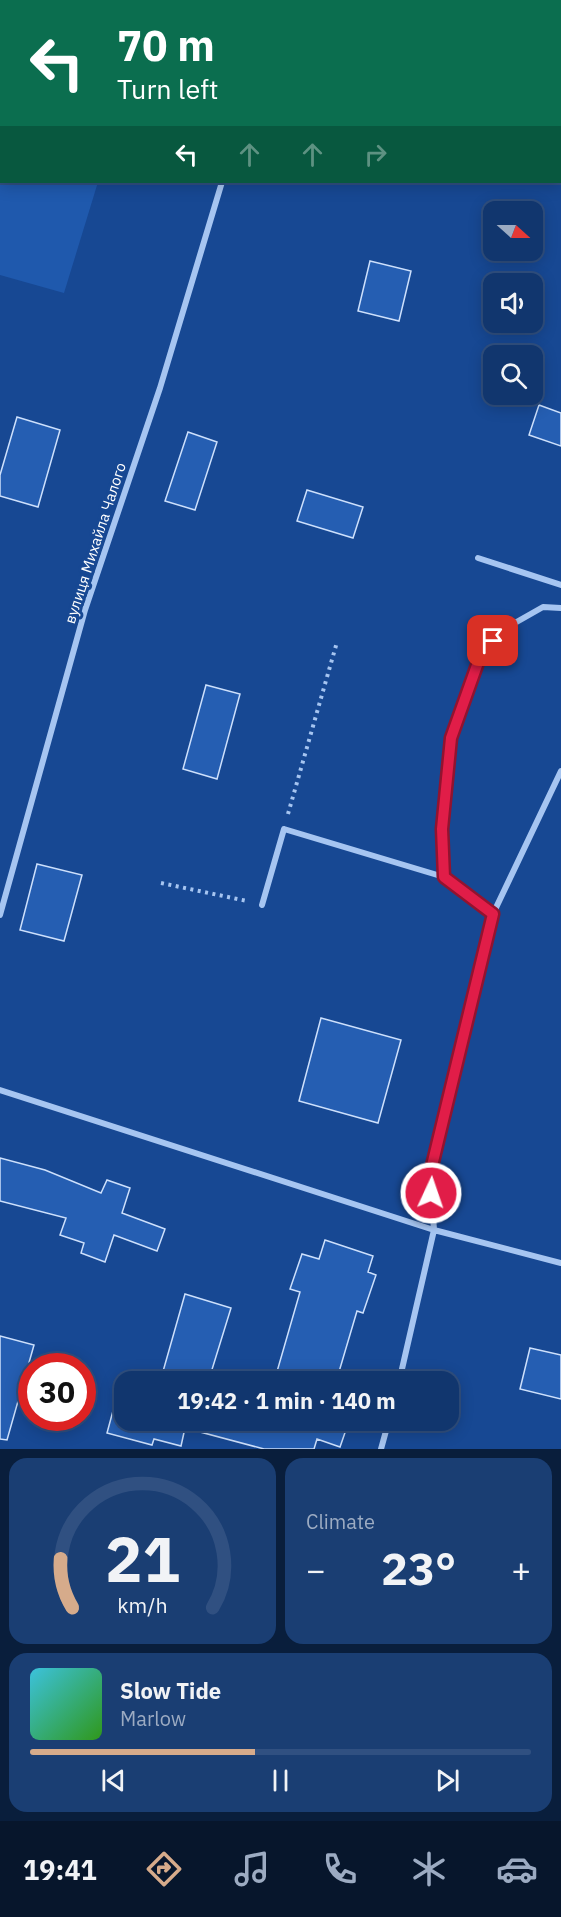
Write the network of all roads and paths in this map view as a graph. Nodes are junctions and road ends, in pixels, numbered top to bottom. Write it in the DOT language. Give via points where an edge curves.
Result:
graph roads {
  1 [pos="222,183"];
  2 [pos="478,558"];
  3 [pos="561,585"];
  4 [pos="561,608"];
  5 [pos="337,642"];
  6 [pos="561,771"];
  7 [pos="284,830"];
  8 [pos="444,877"];
  9 [pos="161,883"];
  10 [pos="262,905"];
  11 [pos="493,914"];
  12 [pos="0,915"];
  13 [pos="0,1090"];
  14 [pos="434,1230"];
  15 [pos="561,1263"];
  16 [pos="402,1371"];
  17 [pos="385,1431"];
  18 [pos="381,1449"];
  1 -- 12 [label="street, вулиця Михайла Чалого" via="160,388 84,610"];
  2 -- 3 [label="street"];
  4 -- 8 [label="street" via="543,607 506,628 481,654 451,738 442,829"];
  5 -- 7 [label="path"];
  6 -- 11 [label="street"];
  7 -- 8 [label="street"];
  7 -- 10 [label="street"];
  8 -- 11 [label="street"];
  9 -- 10 [label="path"];
  11 -- 14 [label="street" via="430,1174"];
  13 -- 14 [label="street"];
  14 -- 15 [label="street"];
  14 -- 16 [label="street"];
  17 -- 18 [label="street"];
}
